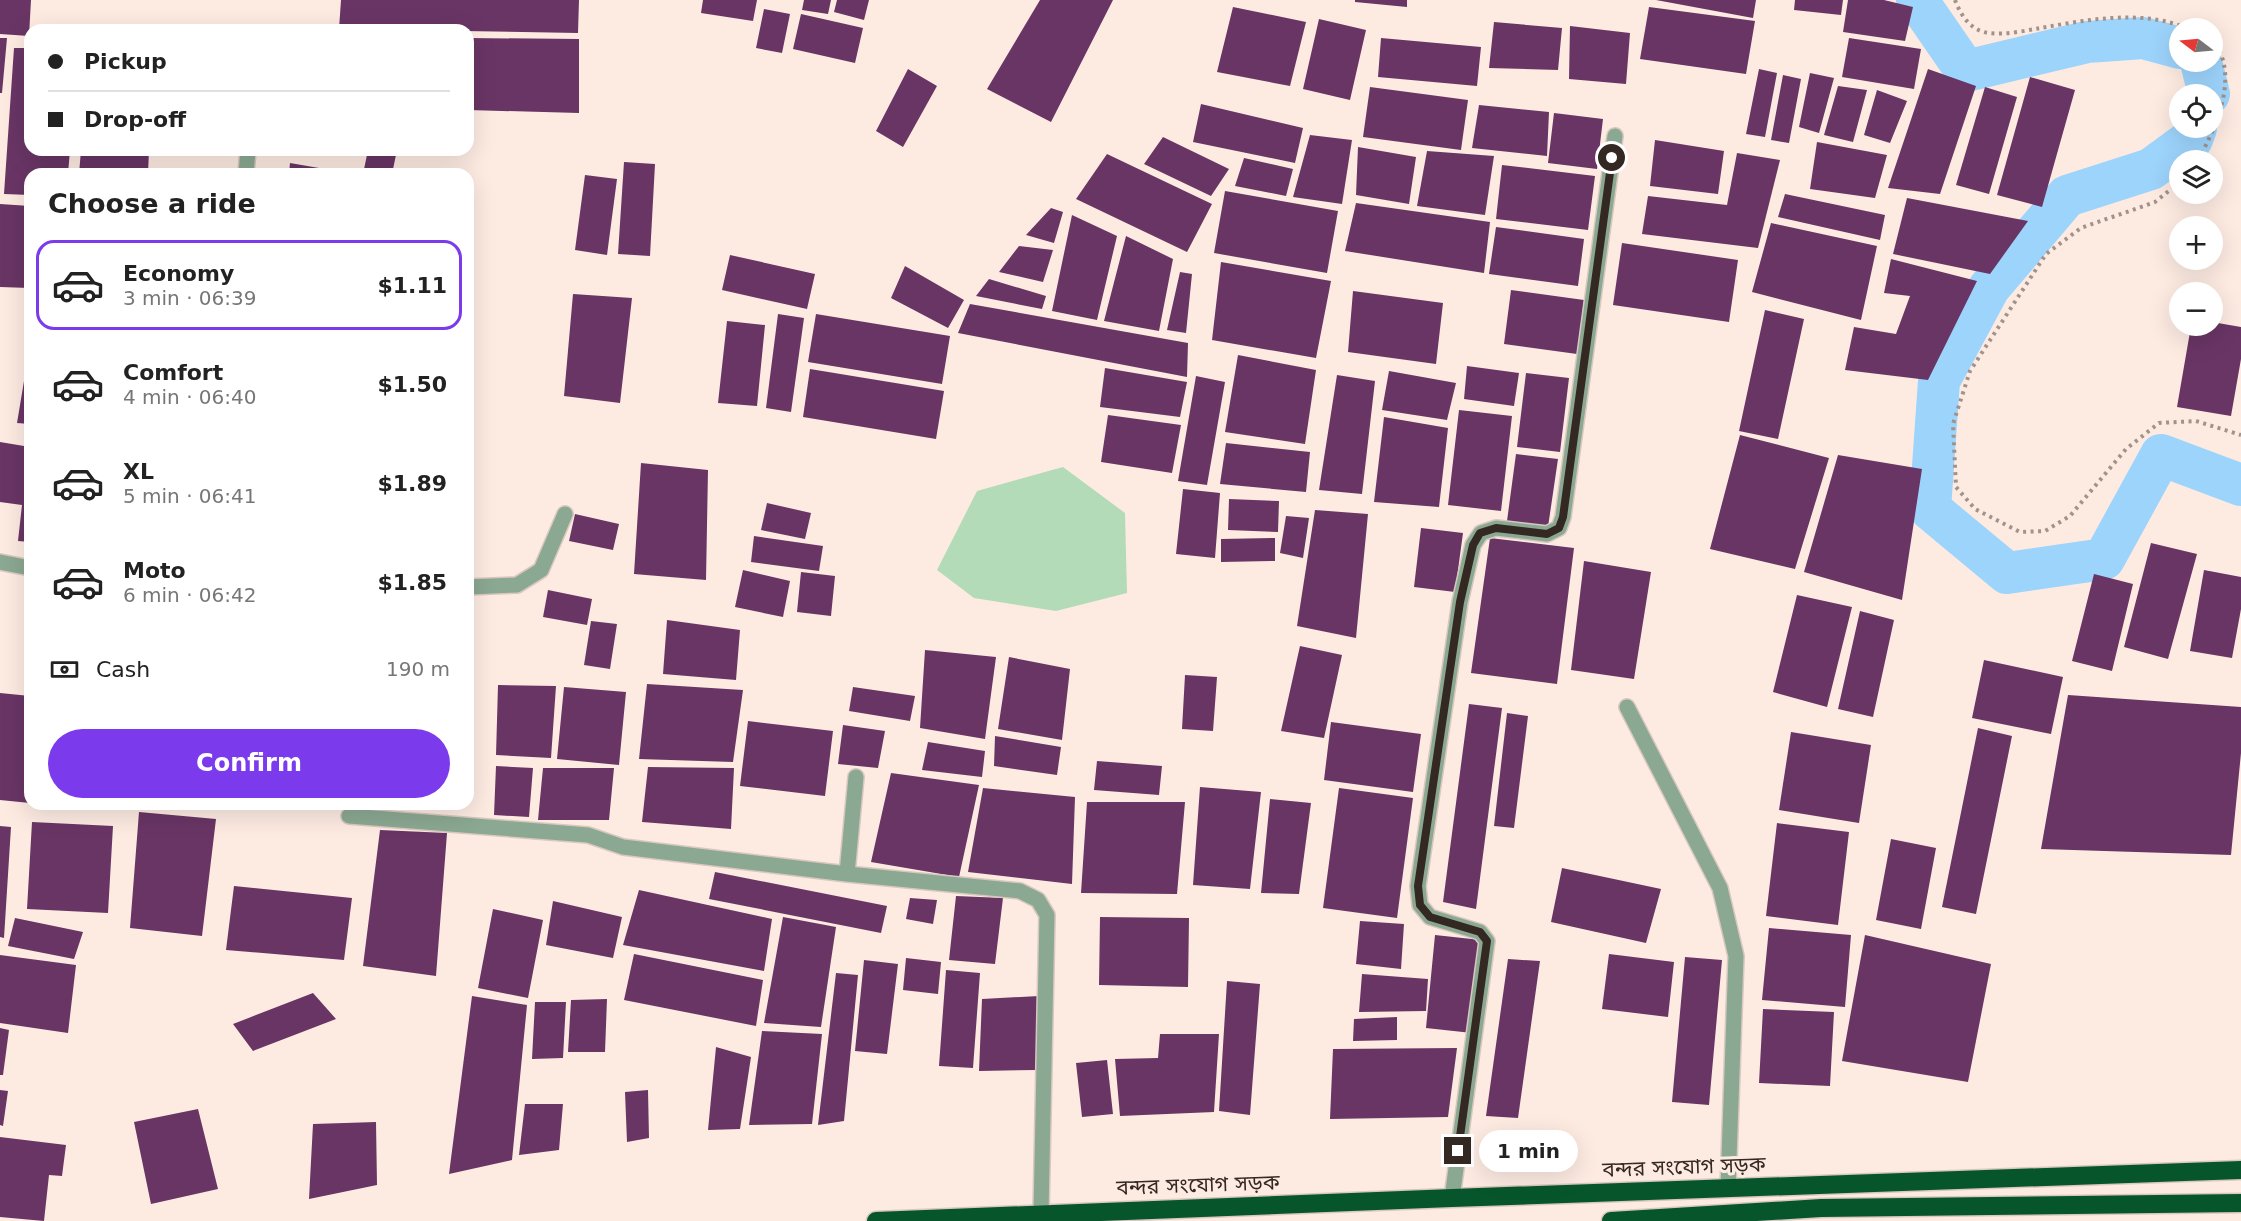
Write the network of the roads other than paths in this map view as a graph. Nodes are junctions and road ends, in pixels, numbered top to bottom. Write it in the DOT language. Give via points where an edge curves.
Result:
graph roads {
  1 [pos="1615,136"];
  2 [pos="565,514"];
  3 [pos="0,562"];
  4 [pos="24,567"];
  5 [pos="474,587"];
  6 [pos="1627,707"];
  7 [pos="856,777"];
  8 [pos="349,816"];
  9 [pos="847,874"];
  10 [pos="2241,1170"];
  11 [pos="1728,1188"];
  12 [pos="1452,1198"];
  13 [pos="2241,1203"];
  14 [pos="1041,1214"];
  15 [pos="876,1221"];
  16 [pos="1611,1221"];
  1 -- 12 [label="street" via="1563,517 1559,528 1547,534 1496,528 1480,533 1473,545 1460,602 1418,886 1420,905 1430,917 1480,932 1487,941"];
  2 -- 5 [label="street" via="541,570 517,585"];
  3 -- 4 [label="street"];
  6 -- 11 [label="street" via="1720,888 1736,956"];
  7 -- 9 [label="street"];
  8 -- 9 [label="street" via="588,835 623,847"];
  9 -- 14 [label="street" via="1020,891 1038,900 1047,915"];
  10 -- 11 [label="highway, বন্দর সংযোগ সড়ক"];
  11 -- 12 [label="highway, বন্দর সংযোগ সড়ক"];
  12 -- 14 [label="highway, বন্দর সংযোগ সড়ক"];
  13 -- 16 [label="highway" via="1821,1208"];
  14 -- 15 [label="highway, বন্দর সংযোগ সড়ক"];
}
